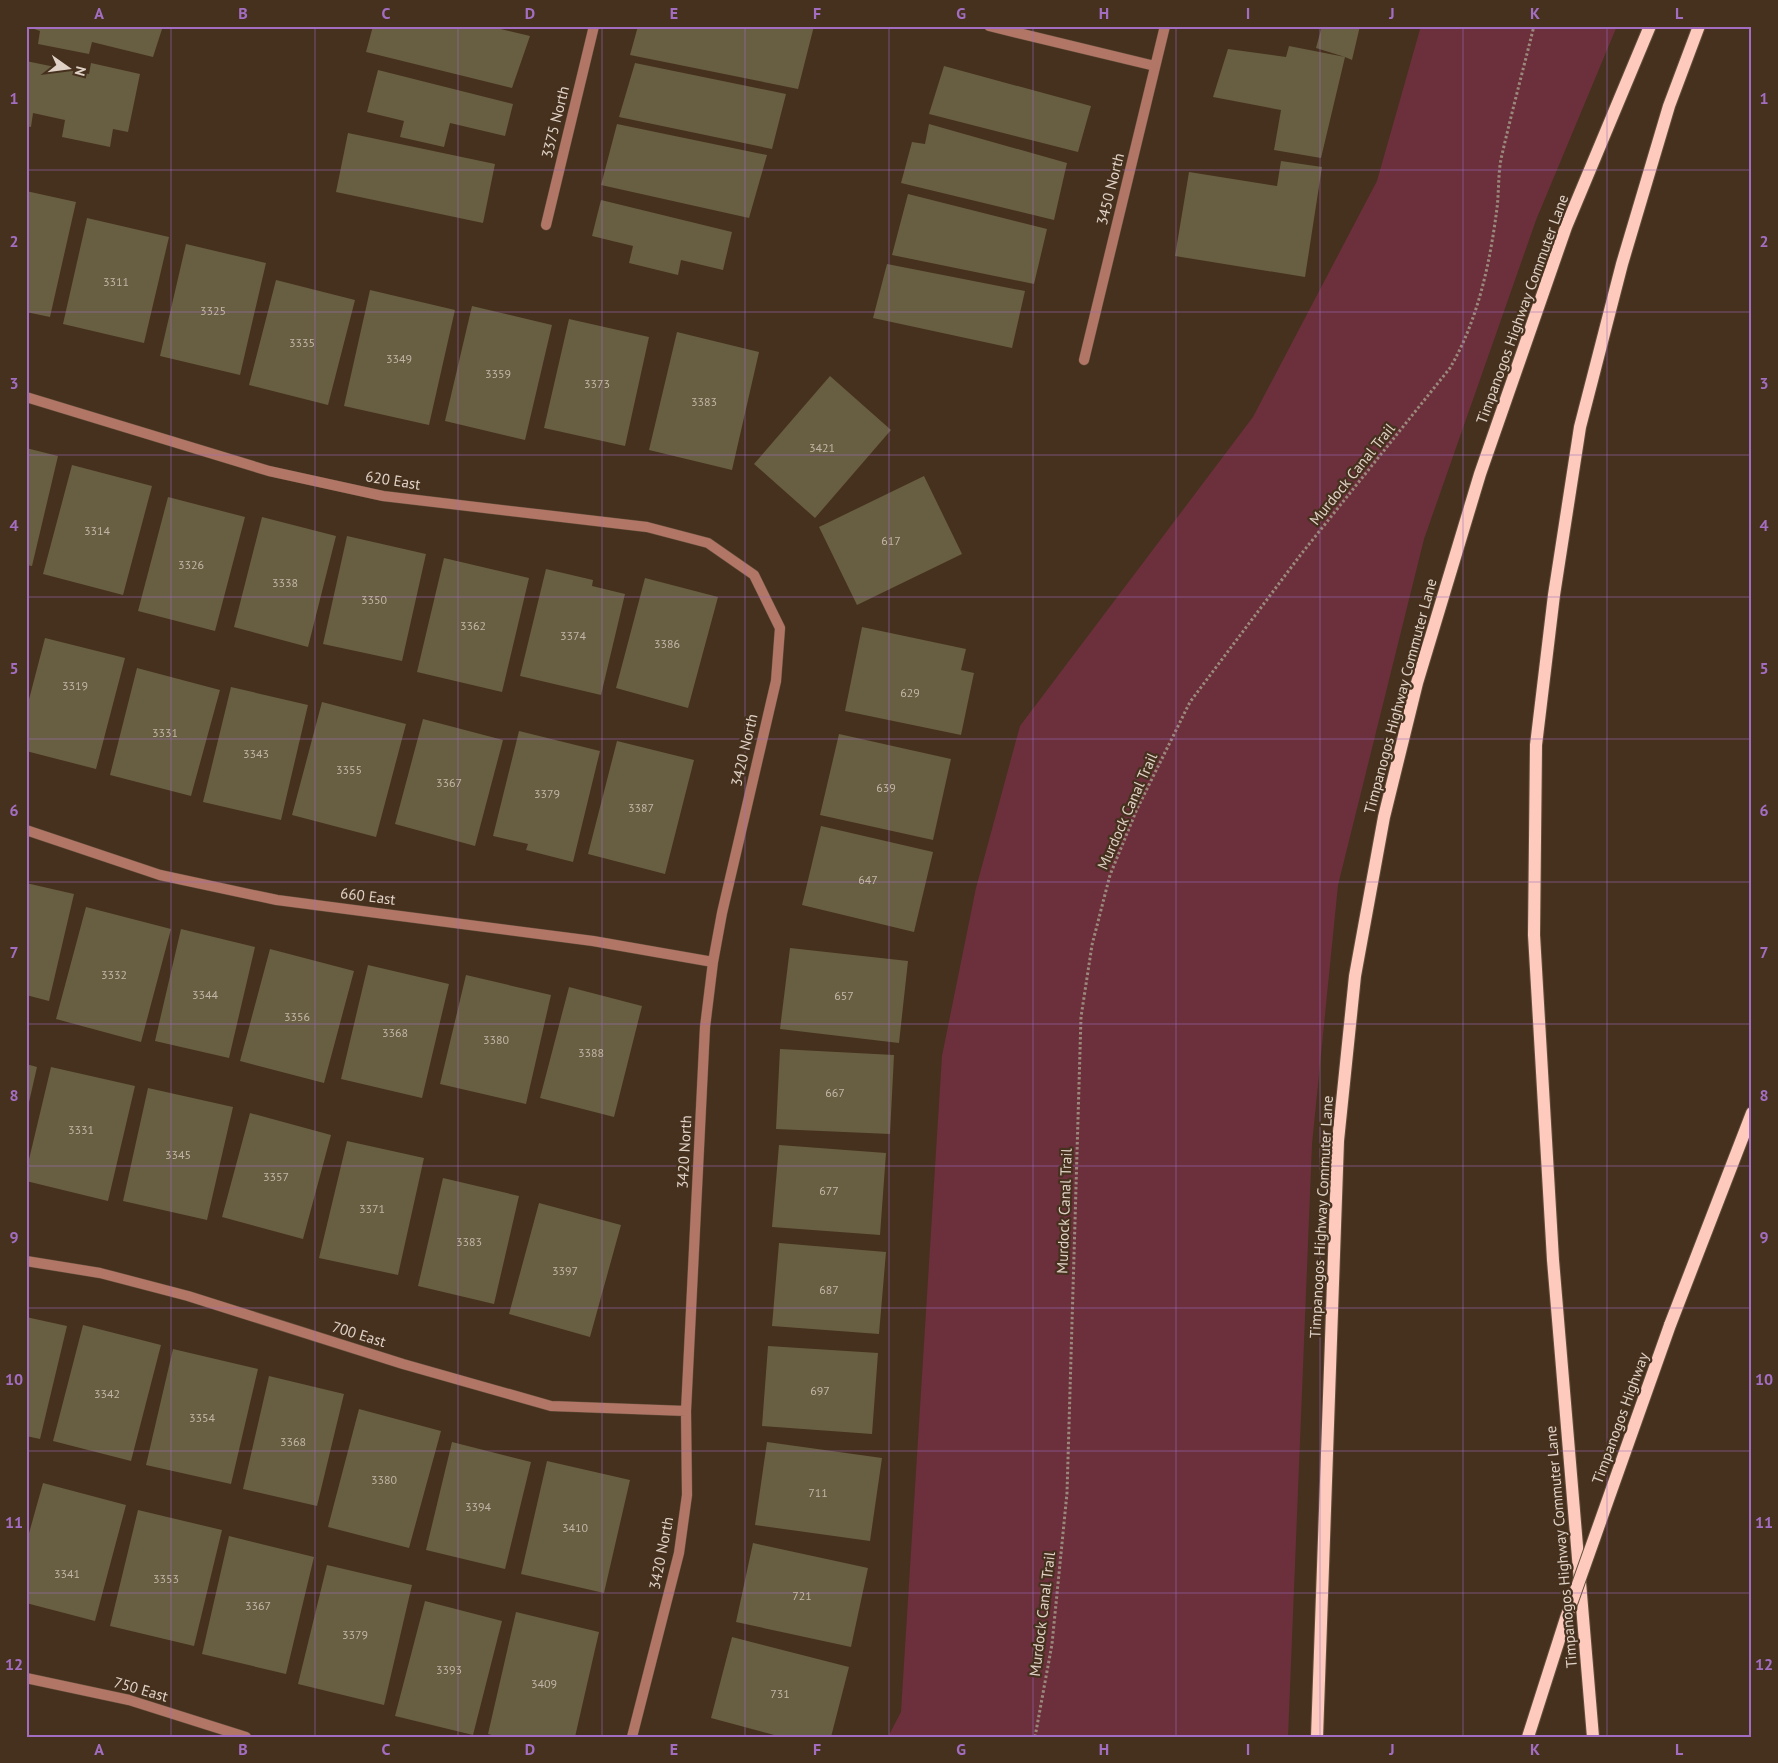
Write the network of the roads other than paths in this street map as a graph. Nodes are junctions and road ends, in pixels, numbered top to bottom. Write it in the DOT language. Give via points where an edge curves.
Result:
graph roads {
  1 [pos="594,26"];
  2 [pos="989,26"];
  3 [pos="1165,26"];
  4 [pos="1650,26"];
  5 [pos="1699,26"];
  6 [pos="1155,66"];
  7 [pos="546,225"];
  8 [pos="1084,360"];
  9 [pos="26,397"];
  10 [pos="754,575"];
  11 [pos="26,830"];
  12 [pos="713,962"];
  13 [pos="1752,1113"];
  14 [pos="26,1261"];
  15 [pos="686,1411"];
  16 [pos="26,1678"];
  17 [pos="246,1737"];
  18 [pos="632,1737"];
  19 [pos="1317,1737"];
  20 [pos="1528,1737"];
  21 [pos="1593,1737"];
  1 -- 7 [label="street, 3375 North"];
  2 -- 6 [label="street"];
  3 -- 6 [label="street, 3450 North"];
  4 -- 19 [label="main road, Timpanogos Highway Commuter Lane" via="1566,227 1480,474 1417,683 1384,817 1354,976 1338,1142"];
  5 -- 21 [label="main road, Timpanogos Highway Commuter Lane" via="1669,106 1622,264 1580,427 1554,595 1536,745 1534,936 1553,1260"];
  6 -- 8 [label="street, 3450 North"];
  9 -- 10 [label="street, 620 East" via="269,471 383,496 647,527 708,543"];
  10 -- 12 [label="street, 3420 North" via="780,628 776,681"];
  11 -- 12 [label="street, 660 East" via="160,875 277,900 593,941"];
  12 -- 15 [label="street, 3420 North" via="705,1026"];
  13 -- 20 [label="main road, Timpanogos Highway, bridge" via="1670,1325 1566,1618"];
  14 -- 15 [label="street, 700 East" via="100,1273 188,1296 403,1364 550,1406"];
  15 -- 18 [label="street, 3420 North" via="687,1496 679,1553"];
  16 -- 17 [label="street, 750 East" via="129,1700"];
}
